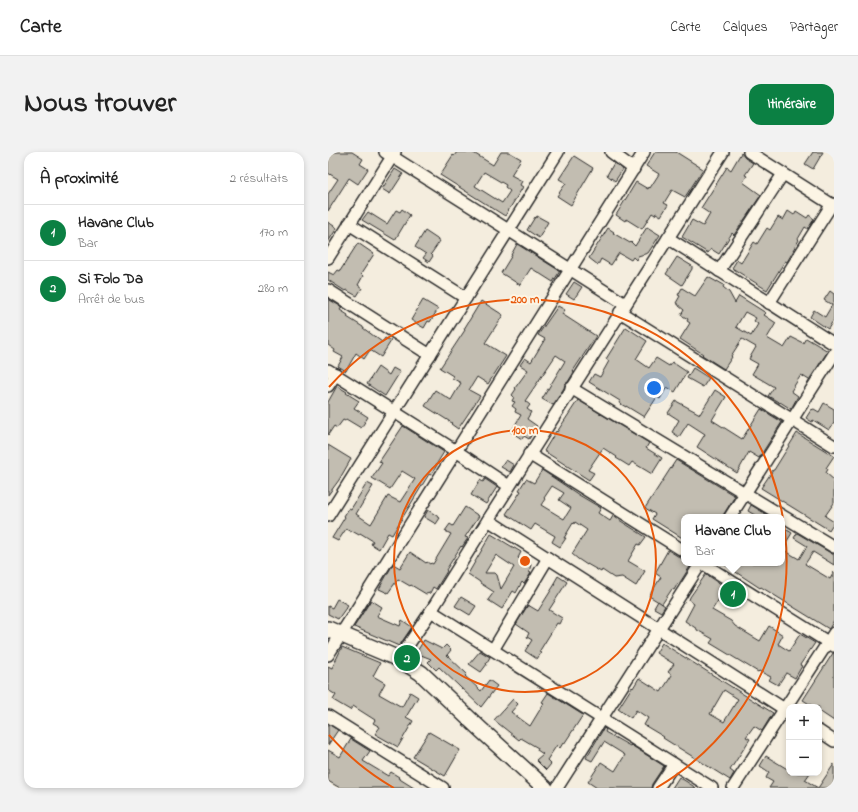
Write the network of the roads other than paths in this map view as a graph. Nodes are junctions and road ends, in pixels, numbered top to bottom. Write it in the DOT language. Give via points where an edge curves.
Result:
graph roads {
  1 [pos="558,152"];
  2 [pos="611,152"];
  3 [pos="644,152"];
  4 [pos="723,152"];
  5 [pos="749,152"];
  6 [pos="391,154"];
  7 [pos="634,168"];
  8 [pos="783,174"];
  9 [pos="833,205"];
  10 [pos="349,224"];
  11 [pos="509,230"];
  12 [pos="668,238"];
  13 [pos="328,258"];
  14 [pos="570,269"];
  15 [pos="718,271"];
  16 [pos="328,290"];
  17 [pos="466,298"];
  18 [pos="769,303"];
  19 [pos="623,308"];
  20 [pos="834,344"];
  21 [pos="834,354"];
  22 [pos="430,355"];
  23 [pos="332,372"];
  24 [pos="328,386"];
  25 [pos="572,388"];
  26 [pos="394,412"];
  27 [pos="792,420"];
  28 [pos="834,446"];
  29 [pos="456,451"];
  30 [pos="529,454"];
  31 [pos="509,486"];
  32 [pos="745,493"];
  33 [pos="732,514"];
  34 [pos="780,514"];
  35 [pos="328,516"];
  36 [pos="785,517"];
  37 [pos="488,520"];
  38 [pos="834,547"];
  39 [pos="681,549"];
  40 [pos="548,558"];
  41 [pos="700,566"];
  42 [pos="707,566"];
  43 [pos="431,611"];
  44 [pos="659,629"];
  45 [pos="335,631"];
  46 [pos="832,640"];
  47 [pos="493,650"];
  48 [pos="328,655"];
  49 [pos="399,659"];
  50 [pos="791,704"];
  51 [pos="786,710"];
  52 [pos="786,712"];
  53 [pos="328,716"];
  54 [pos="601,718"];
  55 [pos="822,733"];
  56 [pos="834,741"];
  57 [pos="674,764"];
  58 [pos="442,788"];
  59 [pos="545,788"];
  60 [pos="557,788"];
  61 [pos="658,788"];
  62 [pos="712,788"];
  63 [pos="733,788"];
  1 -- 11 [label="street"];
  2 -- 7 [label="street"];
  3 -- 7 [label="street"];
  4 -- 12 [label="street"];
  5 -- 8 [label="street"];
  6 -- 10 [label="street"];
  6 -- 11 [label="street"];
  7 -- 14 [label="street"];
  8 -- 9 [label="street"];
  8 -- 15 [label="street"];
  9 -- 18 [label="street"];
  10 -- 13 [label="street"];
  10 -- 17 [label="street"];
  11 -- 14 [label="street"];
  11 -- 17 [label="street"];
  12 -- 15 [label="street"];
  12 -- 19 [label="street"];
  14 -- 19 [label="street"];
  14 -- 29 [label="street"];
  15 -- 18 [label="street"];
  16 -- 22 [label="street"];
  17 -- 22 [label="street"];
  18 -- 20 [label="street"];
  19 -- 25 [label="street"];
  19 -- 27 [label="street"];
  21 -- 27 [label="street"];
  22 -- 26 [label="street"];
  23 -- 24 [label="street"];
  23 -- 26 [label="street"];
  25 -- 30 [label="street"];
  25 -- 32 [label="street"];
  26 -- 29 [label="street"];
  26 -- 35 [label="street"];
  27 -- 28 [label="street"];
  27 -- 32 [label="street"];
  29 -- 31 [label="street"];
  29 -- 45 [label="street"];
  30 -- 31 [label="street"];
  30 -- 39 [label="street"];
  31 -- 37 [label="street"];
  32 -- 33 [label="street"];
  32 -- 34 [label="street"];
  36 -- 38 [label="street"];
  37 -- 40 [label="street"];
  37 -- 43 [label="street"];
  40 -- 44 [label="street"];
  40 -- 47 [label="street"];
  41 -- 44 [label="street"];
  42 -- 46 [label="street"];
  43 -- 47 [label="street"];
  43 -- 49 [label="street"];
  44 -- 51 [label="street"];
  44 -- 54 [label="street"];
  45 -- 48 [label="street"];
  45 -- 49 [label="main road"];
  46 -- 50 [label="street"];
  47 -- 54 [label="street"];
  49 -- 59 [label="main road" via="421,673"];
  52 -- 63 [label="street"];
  53 -- 58 [label="street"];
  54 -- 57 [label="street"];
  54 -- 60 [label="street"];
  55 -- 56 [label="street"];
  57 -- 61 [label="street"];
  57 -- 62 [label="street"];
}
